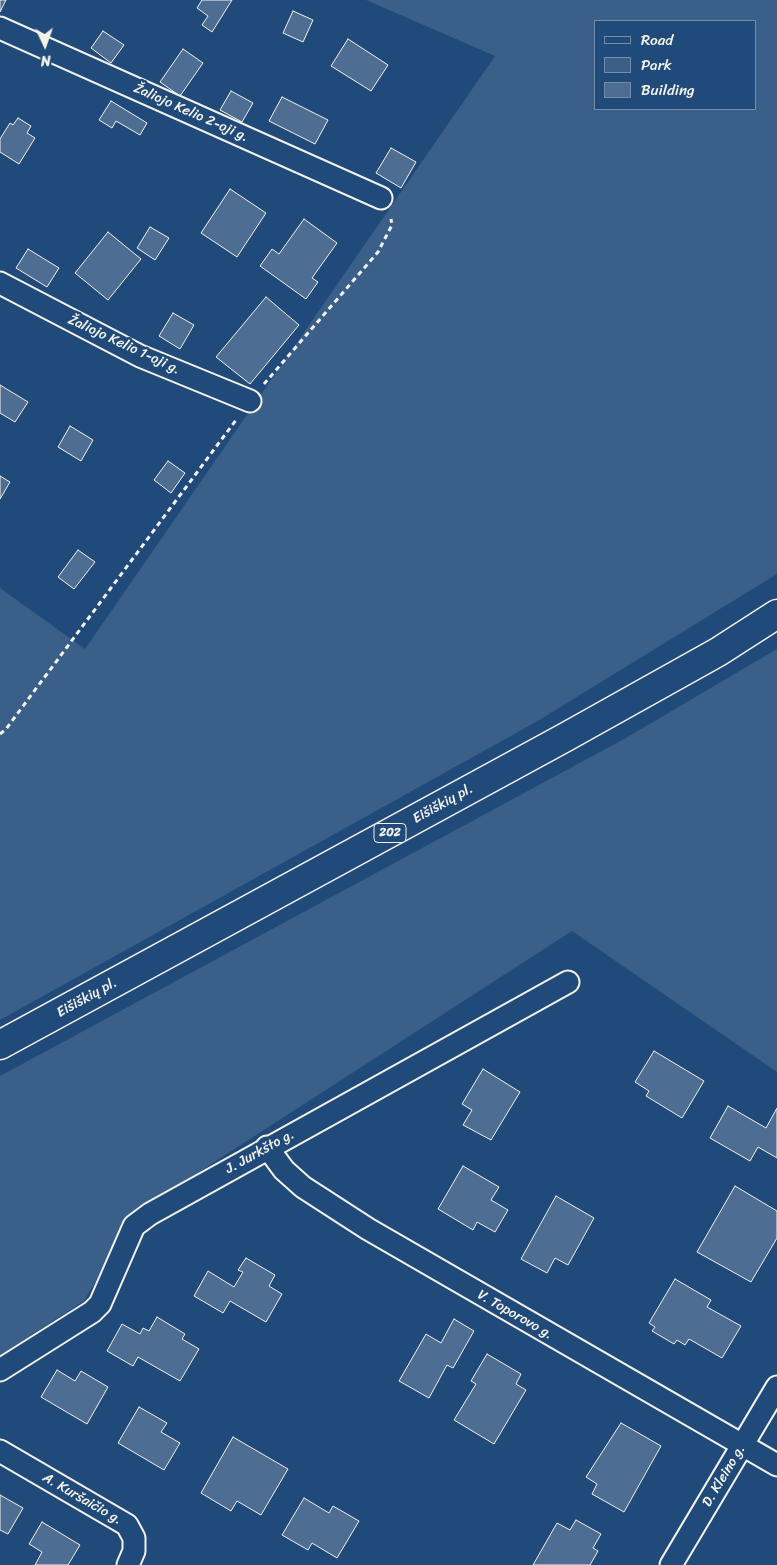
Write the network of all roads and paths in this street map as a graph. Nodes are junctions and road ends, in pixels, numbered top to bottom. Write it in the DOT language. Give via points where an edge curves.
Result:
graph roads {
  1 [pos="0,28"];
  2 [pos="381,198"];
  3 [pos="0,284"];
  4 [pos="250,401"];
  5 [pos="777,614"];
  6 [pos="0,734"];
  7 [pos="568,982"];
  8 [pos="0,1046"];
  9 [pos="267,1147"];
  10 [pos="0,1370"];
  11 [pos="777,1387"];
  12 [pos="741,1446"];
  13 [pos="0,1452"];
  14 [pos="777,1465"];
  15 [pos="128,1565"];
  16 [pos="671,1565"];
  1 -- 2 [label="street, Žaliojo Kelio 2-oji g."];
  2 -- 4 [label="path" via="392,225 378,252"];
  3 -- 4 [label="street, Žaliojo Kelio 1-oji g." via="140,356"];
  4 -- 6 [label="path"];
  5 -- 8 [label="main road, Eišiškių pl. / 202" via="718,652 564,738"];
  7 -- 9 [label="street, J. Jurkšto g."];
  9 -- 10 [label="street, J. Jurkšto g." via="134,1226 100,1304"];
  9 -- 12 [label="street, V. Toporovo g." via="284,1170 303,1187 368,1229"];
  11 -- 12 [label="street, D. Kleino g."];
  12 -- 14 [label="street, V. Toporovo g."];
  12 -- 16 [label="street, D. Kleino g."];
  13 -- 15 [label="street, A. Kuršaičio g." via="127,1525 134,1538 134,1551"];
}
